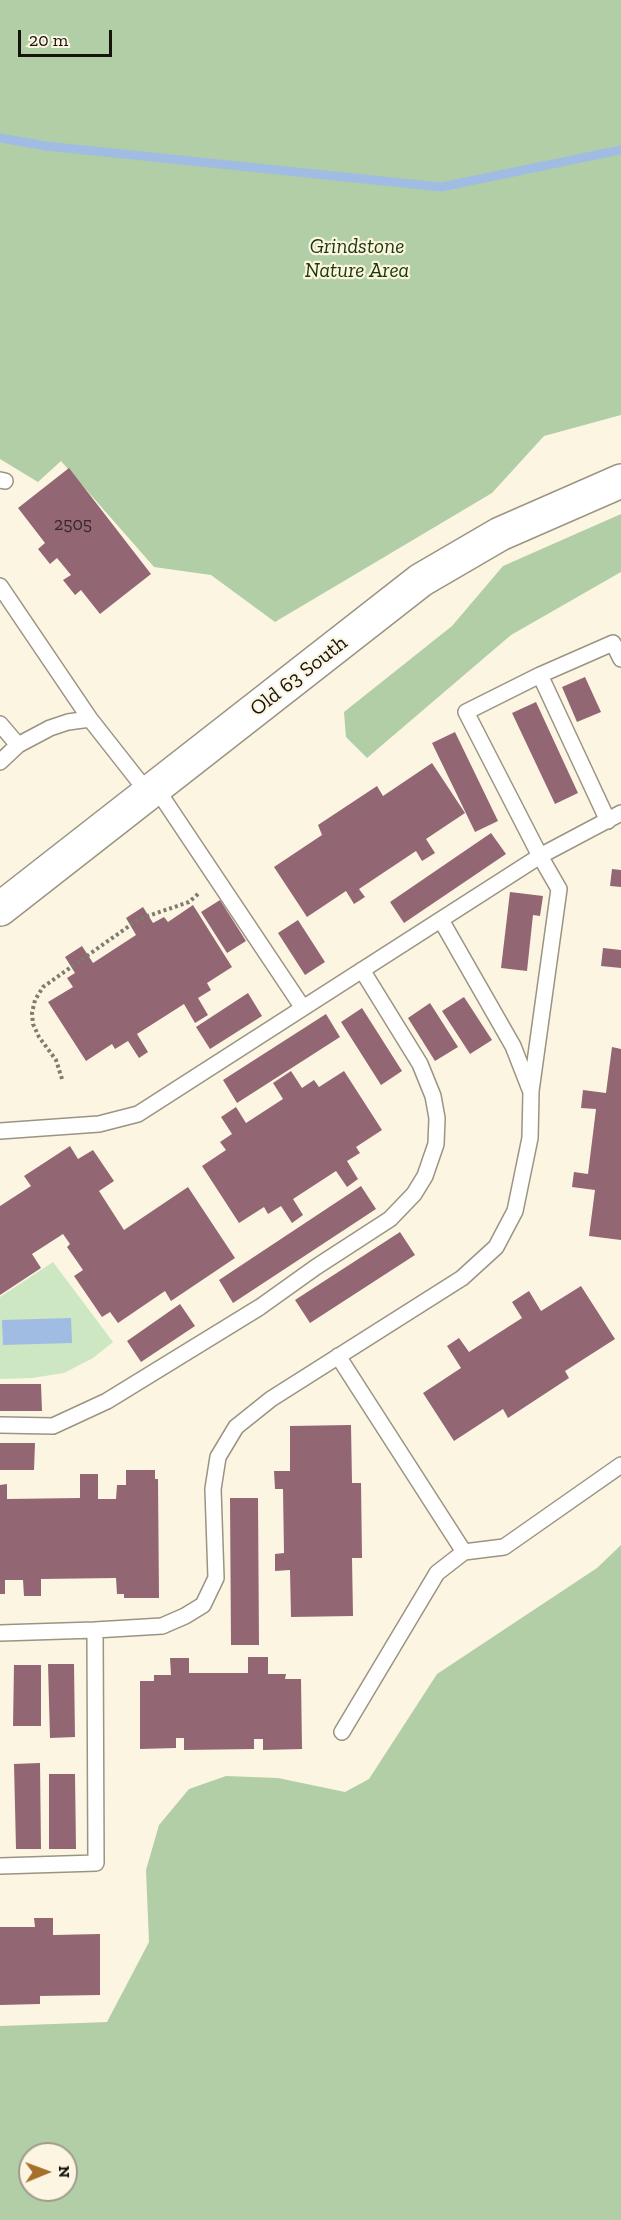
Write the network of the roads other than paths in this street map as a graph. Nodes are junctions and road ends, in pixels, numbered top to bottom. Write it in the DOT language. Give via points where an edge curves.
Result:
graph roads {
  1 [pos="621,481"];
  2 [pos="0,586"];
  3 [pos="621,659"];
  4 [pos="540,675"];
  5 [pos="90,719"];
  6 [pos="0,724"];
  7 [pos="18,745"];
  8 [pos="0,762"];
  9 [pos="153,791"];
  10 [pos="614,817"];
  11 [pos="540,856"];
  12 [pos="0,909"];
  13 [pos="441,920"];
  14 [pos="362,970"];
  15 [pos="303,1008"];
  16 [pos="531,1092"];
  17 [pos="0,1131"];
  18 [pos="338,1356"];
  19 [pos="0,1425"];
  20 [pos="621,1465"];
  21 [pos="464,1552"];
  22 [pos="95,1630"];
  23 [pos="0,1633"];
  24 [pos="342,1732"];
  25 [pos="0,1866"];
  1 -- 9 [label="main road, Old 63 South" via="500,534 421,580"];
  2 -- 5 [label="lane"];
  3 -- 4 [label="lane" via="614,643"];
  4 -- 10 [label="lane"];
  4 -- 11 [label="lane" via="466,712"];
  5 -- 7 [label="lane" via="50,728"];
  5 -- 9 [label="lane"];
  6 -- 7 [label="lane"];
  7 -- 8 [label="lane"];
  9 -- 12 [label="main road, Old 63 South"];
  9 -- 15 [label="lane" via="217,878"];
  10 -- 11 [label="lane"];
  11 -- 13 [label="lane"];
  11 -- 16 [label="lane" via="559,889"];
  13 -- 14 [label="lane"];
  13 -- 16 [label="lane" via="513,1046"];
  14 -- 15 [label="lane"];
  14 -- 19 [label="lane" via="420,1064 433,1096 436,1144 414,1194 390,1219 107,1401 52,1426"];
  15 -- 17 [label="lane" via="138,1114 99,1124"];
  16 -- 18 [label="lane" via="530,1138 515,1211 496,1247 462,1278"];
  18 -- 21 [label="lane"];
  18 -- 22 [label="lane" via="236,1427 218,1457 213,1489 216,1578 203,1605 162,1626"];
  20 -- 21 [label="lane" via="504,1547"];
  21 -- 24 [label="lane" via="437,1573"];
  22 -- 23 [label="lane"];
  22 -- 25 [label="lane" via="96,1863"];
}
